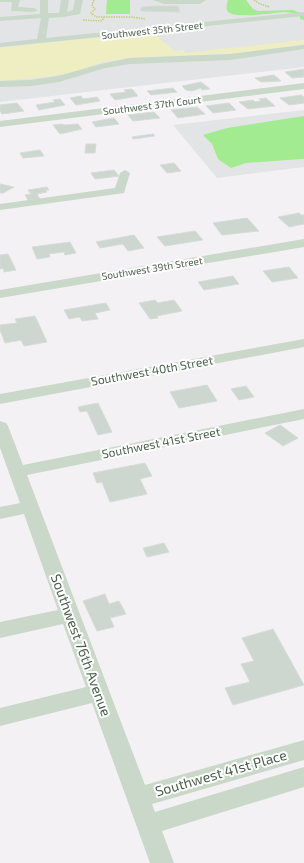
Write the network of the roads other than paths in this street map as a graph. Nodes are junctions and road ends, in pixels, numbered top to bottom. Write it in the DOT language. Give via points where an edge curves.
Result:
graph roads {
  1 [pos="0,0"];
  2 [pos="16,0"];
  3 [pos="44,0"];
  4 [pos="65,0"];
  5 [pos="79,0"];
  6 [pos="156,0"];
  7 [pos="201,1"];
  8 [pos="43,13"];
  9 [pos="304,14"];
  10 [pos="63,15"];
  11 [pos="205,18"];
  12 [pos="0,19"];
  13 [pos="40,41"];
  14 [pos="0,45"];
  15 [pos="304,47"];
  16 [pos="0,84"];
  17 [pos="304,86"];
  18 [pos="0,124"];
  19 [pos="125,173"];
  20 [pos="0,207"];
  21 [pos="304,243"];
  22 [pos="0,294"];
  23 [pos="304,343"];
  24 [pos="0,399"];
  25 [pos="304,414"];
  26 [pos="0,426"];
  27 [pos="17,472"];
  28 [pos="30,507"];
  29 [pos="0,513"];
  30 [pos="70,614"];
  31 [pos="0,630"];
  32 [pos="99,692"];
  33 [pos="0,717"];
  34 [pos="304,750"];
  35 [pos="304,777"];
  36 [pos="138,797"];
  37 [pos="148,825"];
  38 [pos="162,863"];
  1 -- 2 [label="street"];
  2 -- 8 [label="street" via="14,9"];
  3 -- 8 [label="street"];
  4 -- 10 [label="street"];
  5 -- 10 [label="street" via="77,12"];
  6 -- 7 [label="street"];
  7 -- 11 [label="street"];
  8 -- 10 [label="street"];
  8 -- 12 [label="street"];
  8 -- 13 [label="street"];
  9 -- 11 [label="street, Southwest 35th Street"];
  11 -- 13 [label="street, Southwest 35th Street" via="170,28"];
  13 -- 14 [label="street, Southwest 35th Street"];
  15 -- 16 [label="street" via="230,57 130,61 59,79"];
  17 -- 18 [label="street, Southwest 37th Court"];
  19 -- 20 [label="street" via="120,191"];
  21 -- 22 [label="street, Southwest 39th Street"];
  23 -- 24 [label="street, Southwest 40th Street"];
  25 -- 27 [label="street, Southwest 41st Street"];
  26 -- 27 [label="street, Southwest 76th Avenue"];
  27 -- 28 [label="street, Southwest 76th Avenue"];
  28 -- 29 [label="street"];
  28 -- 30 [label="street, Southwest 76th Avenue"];
  30 -- 31 [label="street"];
  30 -- 32 [label="street, Southwest 76th Avenue"];
  32 -- 33 [label="street"];
  32 -- 36 [label="street, Southwest 76th Avenue"];
  34 -- 36 [label="street, Southwest 41st Place"];
  35 -- 37 [label="street"];
  36 -- 37 [label="street, Southwest 76th Avenue"];
  37 -- 38 [label="street, Southwest 76th Avenue"];
}
